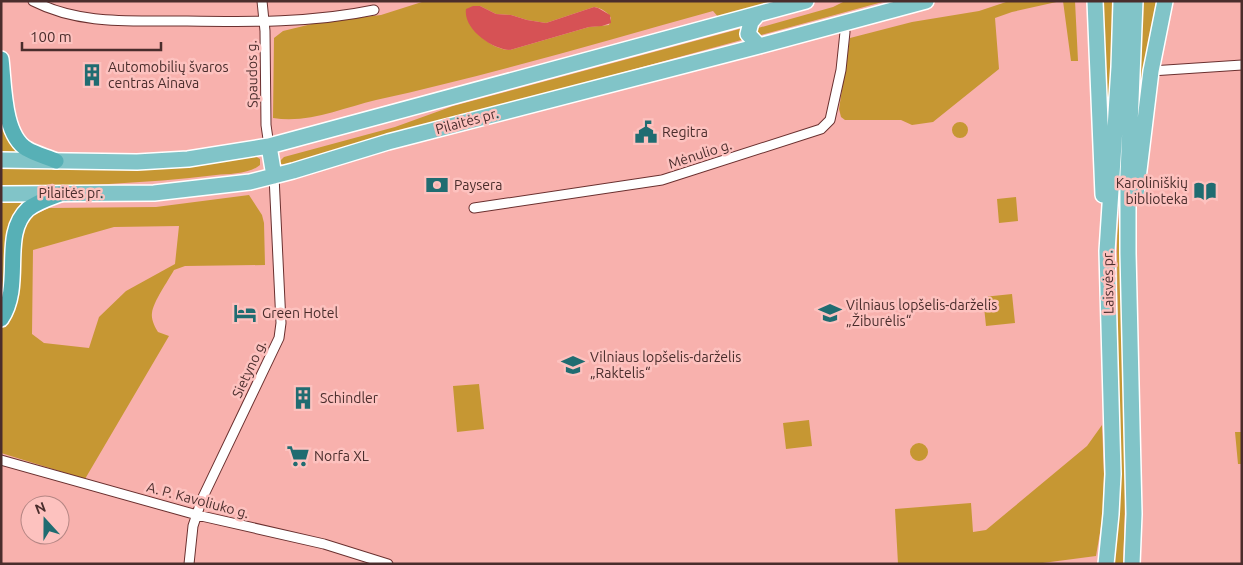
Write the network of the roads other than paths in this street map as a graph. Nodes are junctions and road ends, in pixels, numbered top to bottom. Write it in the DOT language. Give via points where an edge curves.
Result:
graph roads {
  1 [pos="34,1"];
  2 [pos="262,1"];
  3 [pos="806,1"];
  4 [pos="926,1"];
  5 [pos="1094,1"];
  6 [pos="1121,1"];
  7 [pos="1135,1"];
  8 [pos="1166,1"];
  9 [pos="374,10"];
  10 [pos="758,14"];
  11 [pos="264,22"];
  12 [pos="843,23"];
  13 [pos="759,46"];
  14 [pos="1,59"];
  15 [pos="1242,65"];
  16 [pos="1126,67"];
  17 [pos="1151,71"];
  18 [pos="269,146"];
  19 [pos="1,160"];
  20 [pos="56,161"];
  21 [pos="274,176"];
  22 [pos="1,194"];
  23 [pos="60,194"];
  24 [pos="474,208"];
  25 [pos="1107,251"];
  26 [pos="1128,254"];
  27 [pos="1,319"];
  28 [pos="1,460"];
  29 [pos="197,515"];
  30 [pos="189,564"];
  31 [pos="388,564"];
  32 [pos="1106,564"];
  33 [pos="1132,564"];
  1 -- 11 [label="street" via="92,20"];
  2 -- 11 [label="street, Spaudos g."];
  3 -- 10 [label="main road, Pilaitės pr."];
  4 -- 12 [label="main road, Pilaitės pr."];
  5 -- 25 [label="main road"];
  6 -- 16 [label="main road, Laisvės pr."];
  7 -- 16 [label="main road, Laisvės pr."];
  8 -- 17 [label="main road, Laisvės pr."];
  9 -- 11 [label="street" via="303,21"];
  10 -- 13 [label="main road" via="751,22 748,34"];
  10 -- 18 [label="main road, Pilaitės pr."];
  11 -- 18 [label="street, Spaudos g."];
  12 -- 13 [label="main road, Pilaitės pr."];
  12 -- 24 [label="street, Mėnulio g." via="841,70 830,120 821,129 662,180"];
  13 -- 21 [label="main road, Pilaitės pr." via="388,142"];
  14 -- 20 [label="highway" via="8,116 14,133 26,149"];
  15 -- 17 [label="street"];
  16 -- 25 [label="main road, Laisvės pr."];
  16 -- 26 [label="main road, Laisvės pr."];
  17 -- 26 [label="main road, Laisvės pr."];
  18 -- 20 [label="main road, Pilaitės pr." via="137,162"];
  18 -- 21 [label="main road"];
  19 -- 20 [label="main road, Pilaitės pr."];
  21 -- 23 [label="main road, Pilaitės pr." via="235,185 154,193"];
  21 -- 29 [label="street, Sietyno g." via="279,338"];
  22 -- 23 [label="main road, Pilaitės pr."];
  23 -- 27 [label="highway" via="20,215 12,229 10,298"];
  25 -- 32 [label="main road, Laisvės pr." via="1113,474"];
  26 -- 33 [label="main road, Laisvės pr." via="1134,514"];
  28 -- 29 [label="street, A. P. Kavoliuko g."];
  29 -- 30 [label="street, Sietyno g."];
  29 -- 31 [label="street, A. P. Kavoliuko g." via="324,544"];
}
